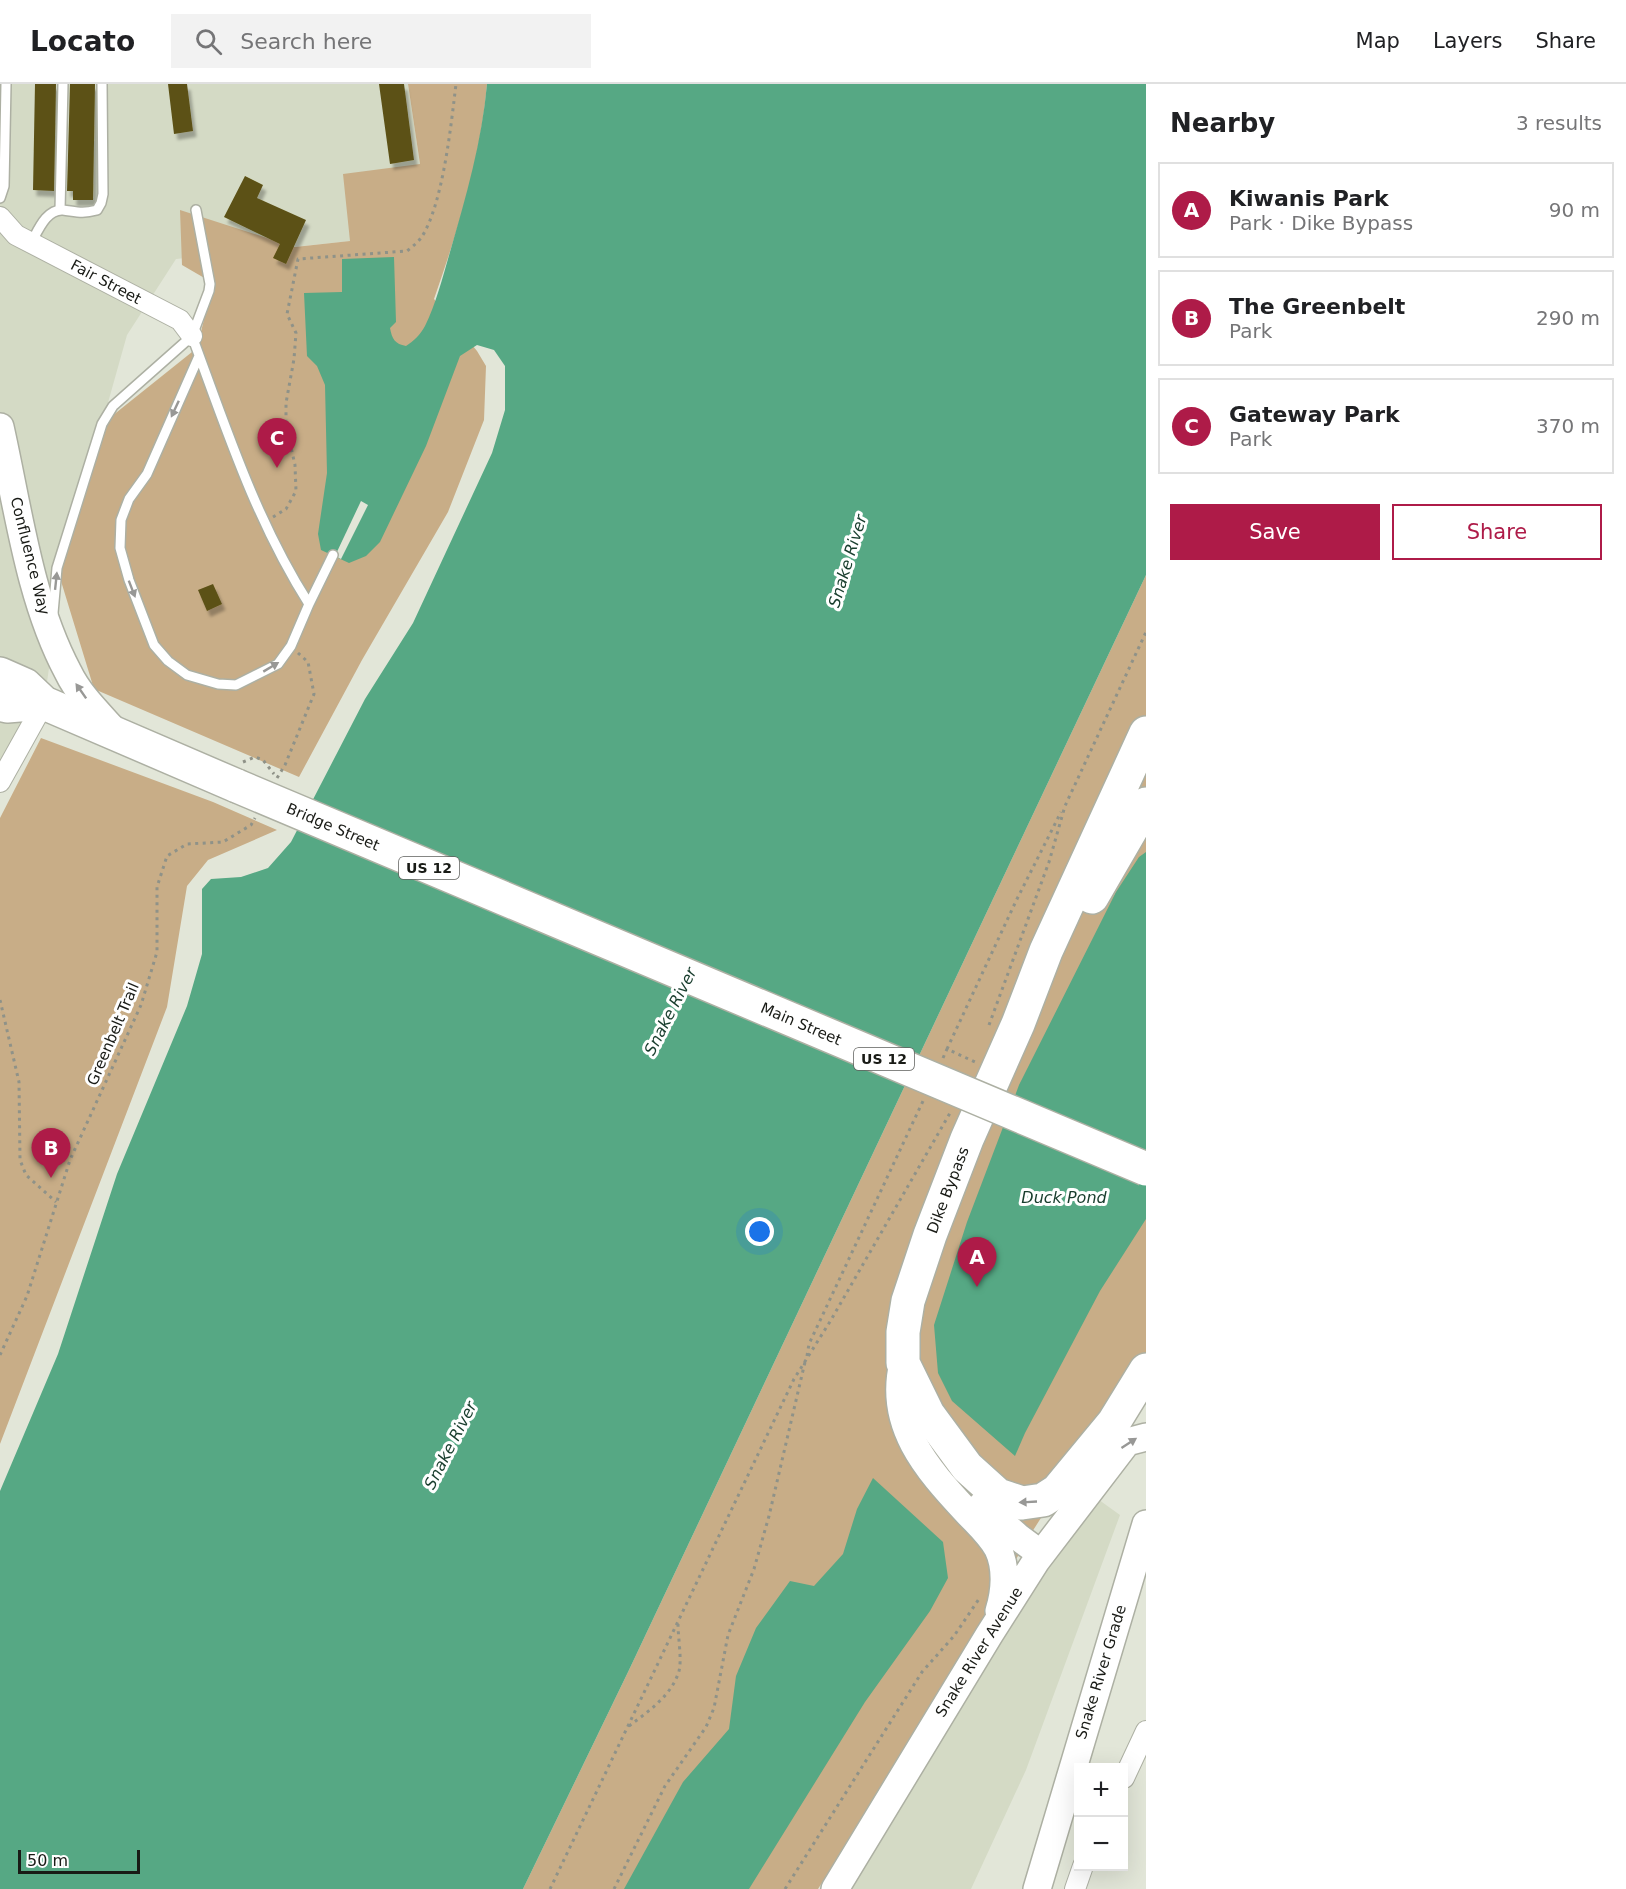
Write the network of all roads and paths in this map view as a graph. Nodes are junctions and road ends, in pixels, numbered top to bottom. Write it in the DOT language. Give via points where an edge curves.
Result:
graph roads {
  1 [pos="6,84"];
  2 [pos="63,84"];
  3 [pos="102,84"];
  4 [pos="456,84"];
  5 [pos="2,185"];
  6 [pos="0,198"];
  7 [pos="60,210"];
  8 [pos="196,210"];
  9 [pos="0,217"];
  10 [pos="15,238"];
  11 [pos="192,336"];
  12 [pos="200,356"];
  13 [pos="0,427"];
  14 [pos="264,523"];
  15 [pos="333,555"];
  16 [pos="309,604"];
  17 [pos="1146,632"];
  18 [pos="52,640"];
  19 [pos="291,646"];
  20 [pos="0,674"];
  21 [pos="0,704"];
  22 [pos="44,704"];
  23 [pos="1146,735"];
  24 [pos="119,736"];
  25 [pos="1146,773"];
  26 [pos="238,777"];
  27 [pos="0,782"];
  28 [pos="1146,804"];
  29 [pos="1065,806"];
  30 [pos="256,816"];
  31 [pos="621,949"];
  32 [pos="1059,956"];
  33 [pos="0,1000"];
  34 [pos="1003,1026"];
  35 [pos="947,1049"];
  36 [pos="975,1062"];
  37 [pos="940,1065"];
  38 [pos="923,1101"];
  39 [pos="951,1112"];
  40 [pos="1146,1169"];
  41 [pos="56,1202"];
  42 [pos="0,1355"];
  43 [pos="806,1360"];
  44 [pos="903,1363"];
  45 [pos="1146,1370"];
  46 [pos="1114,1422"];
  47 [pos="1146,1437"];
  48 [pos="1146,1524"];
  49 [pos="1041,1554"];
  50 [pos="979,1599"];
  51 [pos="678,1623"];
  52 [pos="988,1635"];
  53 [pos="628,1727"];
  54 [pos="1146,1731"];
  55 [pos="1128,1769"];
  56 [pos="1081,1871"];
  57 [pos="550,1889"];
  58 [pos="614,1889"];
  59 [pos="785,1889"];
  60 [pos="836,1889"];
  61 [pos="1037,1889"];
  62 [pos="1074,1889"];
  1 -- 5 [label="lane"];
  2 -- 7 [label="lane"];
  3 -- 7 [label="lane" via="101,203 97,210 81,214"];
  4 -- 14 [label="path" via="435,203 420,240 407,250 298,259 287,314 296,333 286,403 296,491 286,509"];
  5 -- 6 [label="lane"];
  7 -- 10 [label="lane"];
  8 -- 11 [label="lane" via="210,284"];
  9 -- 10 [label="street, Fair Street"];
  10 -- 11 [label="street, Fair Street" via="180,320"];
  11 -- 12 [label="lane"];
  18 -- 11 [label="lane, one-way" via="57,568 102,424 113,406"];
  12 -- 14 [label="lane"];
  12 -- 19 [label="lane, one-way" via="147,474 129,499 121,520 120,548 129,580 154,645 187,675 236,685 278,664"];
  13 -- 18 [label="main road, Confluence Way" via="39,606"];
  14 -- 16 [label="lane"];
  15 -- 16 [label="lane"];
  16 -- 19 [label="lane"];
  17 -- 29 [label="path"];
  24 -- 18 [label="main road, Confluence Way, one-way" via="68,674"];
  19 -- 26 [label="path" via="308,662 314,694 277,778 255,757 243,762"];
  20 -- 22 [label="highway, Bridge Street / US 12" via="25,685"];
  21 -- 22 [label="highway, Bridge Street / US 12"];
  22 -- 24 [label="highway, Bridge Street / US 12"];
  22 -- 27 [label="street"];
  23 -- 34 [label="highway, Dike Bypass" via="1046,951"];
  24 -- 26 [label="highway, Bridge Street / US 12"];
  25 -- 32 [label="highway, Dike Bypass"];
  26 -- 31 [label="highway, Bridge Street / US 12, bridge"];
  28 -- 32 [label="highway"];
  29 -- 34 [label="path"];
  29 -- 35 [label="path"];
  30 -- 41 [label="path, Greenbelt Trail" via="251,825 223,842 187,844 167,856 157,887 157,952 141,1005 70,1160"];
  31 -- 40 [label="highway, Main Street / US 12, bridge"];
  32 -- 34 [label="highway, Dike Bypass"];
  33 -- 41 [label="path" via="19,1082 20,1160 26,1175"];
  34 -- 44 [label="highway, Dike Bypass" via="967,1140 916,1275 904,1318"];
  35 -- 36 [label="path"];
  35 -- 37 [label="path"];
  38 -- 43 [label="path" via="809,1344"];
  39 -- 43 [label="path"];
  41 -- 42 [label="path, Greenbelt Trail" via="27,1296"];
  43 -- 51 [label="path"];
  43 -- 58 [label="path" via="754,1569 728,1635 714,1708 706,1727 665,1786"];
  46 -- 44 [label="highway, one-way" via="1057,1491 1035,1503 1014,1502 989,1488 954,1452 928,1414"];
  44 -- 49 [label="main road" via="910,1402 932,1449 987,1509"];
  44 -- 52 [label="main road" via="898,1390 900,1404 918,1452 1000,1552 1003,1594"];
  45 -- 46 [label="highway"];
  46 -- 49 [label="main road" via="1057,1516"];
  49 -- 47 [label="main road, Snake River Avenue, one-way" via="1127,1442"];
  48 -- 61 [label="main road, Snake River Grade"];
  49 -- 52 [label="main road, Snake River Avenue"];
  50 -- 59 [label="path" via="954,1636 922,1672"];
  51 -- 53 [label="path"];
  51 -- 53 [label="path" via="680,1670 669,1691"];
  52 -- 60 [label="main road, Snake River Avenue"];
  53 -- 57 [label="path"];
  54 -- 55 [label="street"];
  56 -- 62 [label="street"];
}
